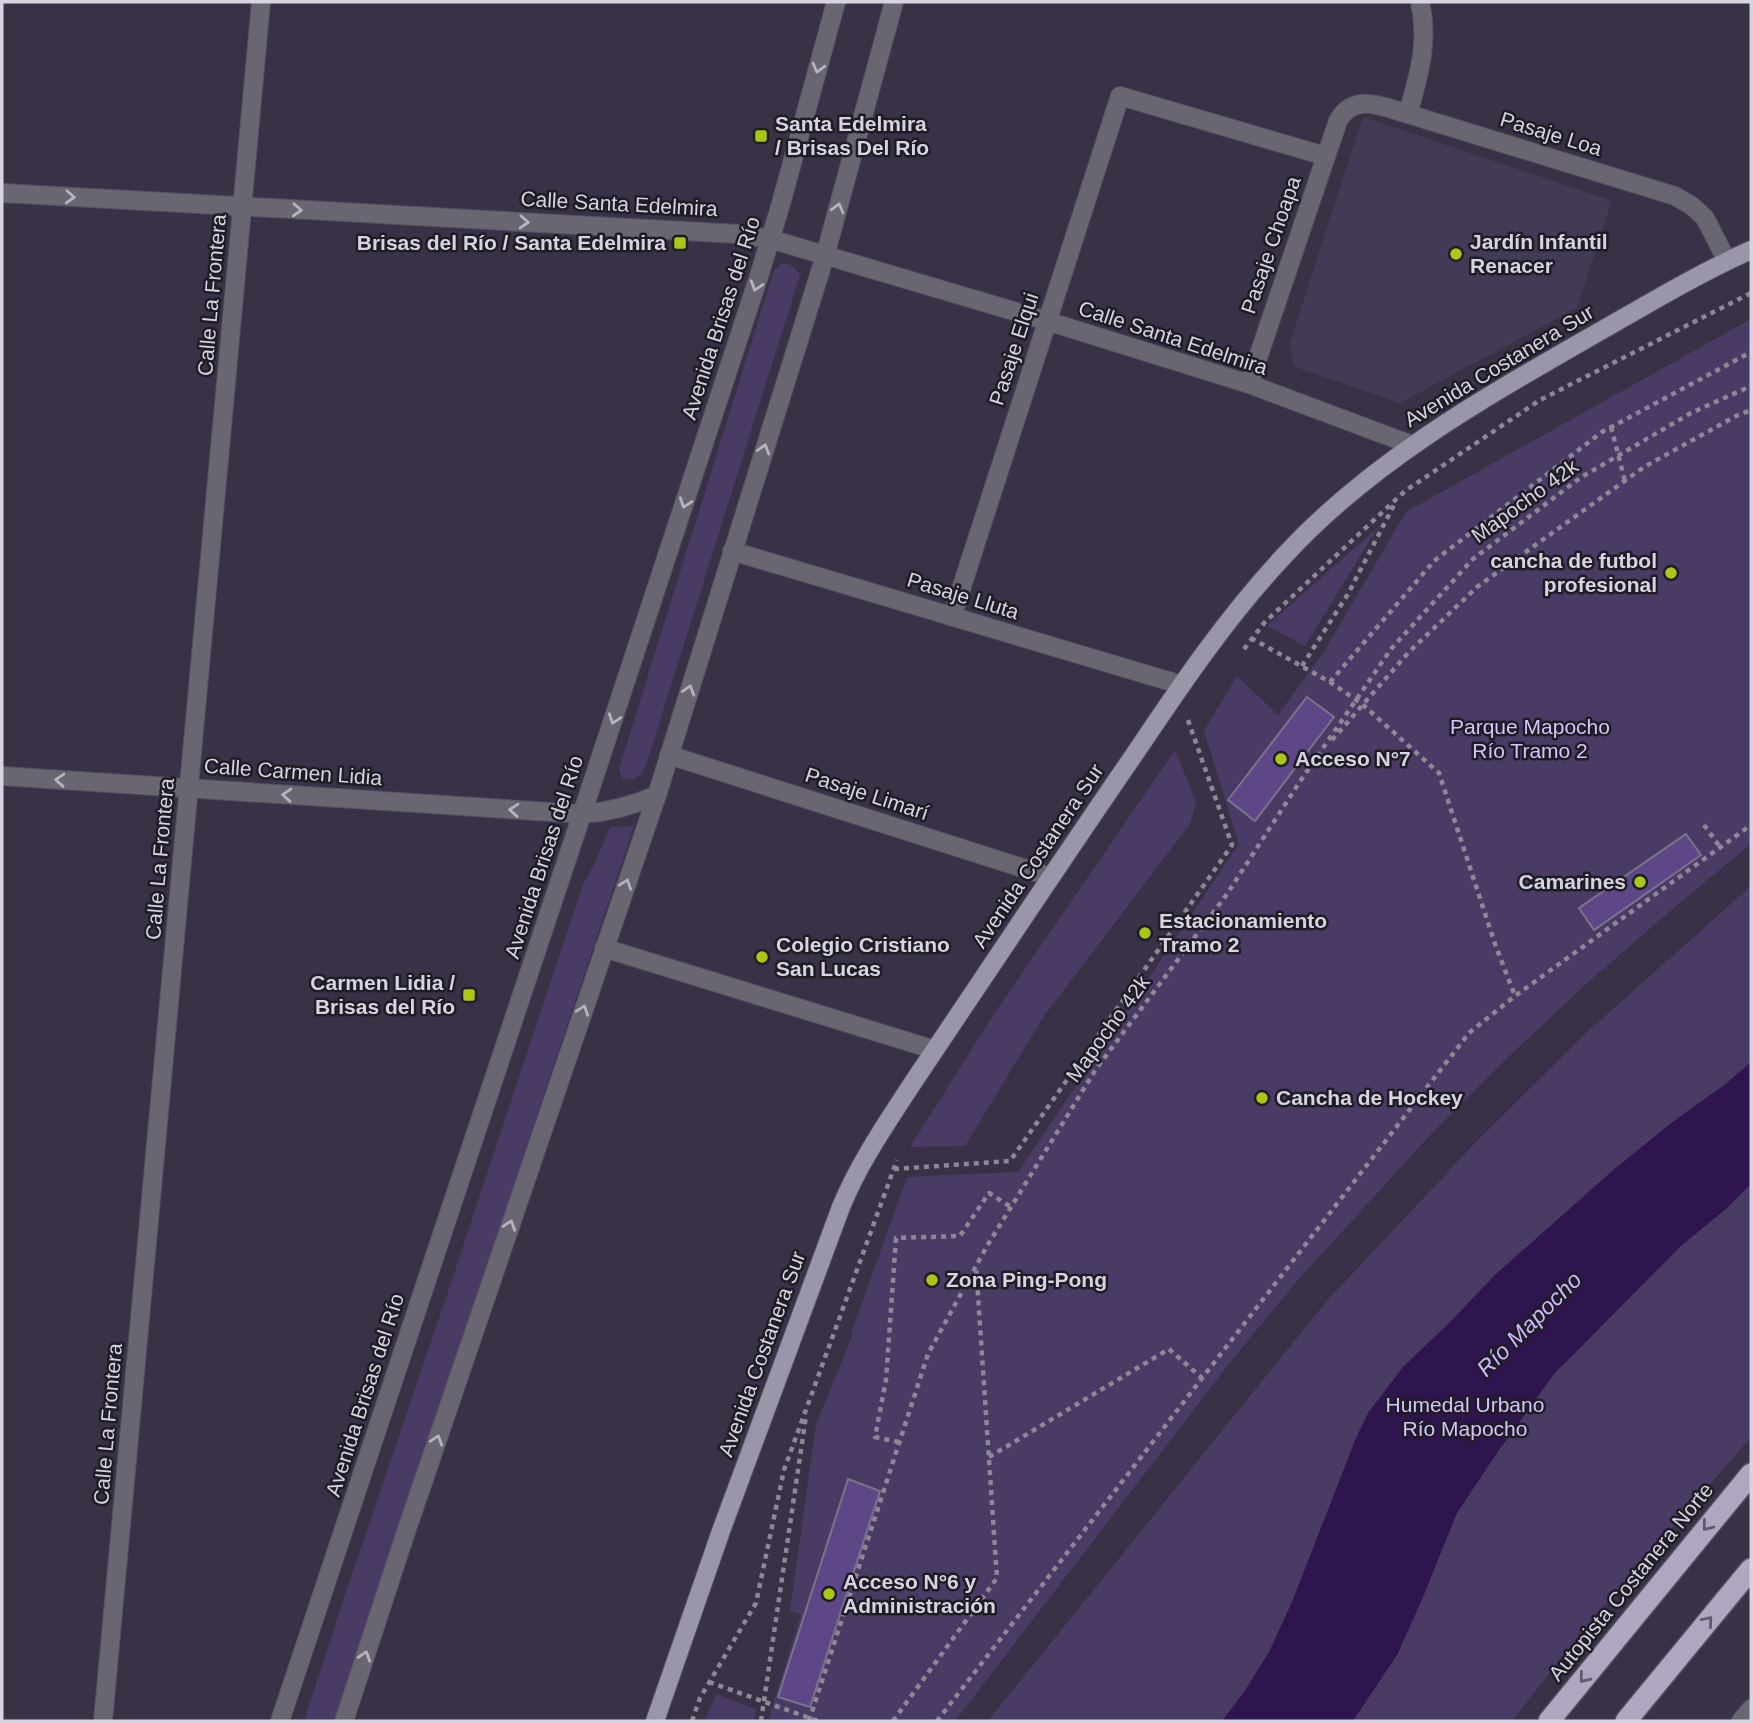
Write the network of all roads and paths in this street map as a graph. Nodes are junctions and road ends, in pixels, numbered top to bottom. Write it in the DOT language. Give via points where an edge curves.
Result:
graph roads {
  1 [pos="261,2"];
  2 [pos="836,2"];
  3 [pos="894,2"];
  4 [pos="1420,2"];
  5 [pos="1408,114"];
  6 [pos="1338,121"];
  7 [pos="1325,156"];
  8 [pos="2,193"];
  9 [pos="243,207"];
  10 [pos="770,239"];
  11 [pos="1751,250"];
  12 [pos="825,256"];
  13 [pos="1727,261"];
  14 [pos="1751,293"];
  15 [pos="1046,321"];
  16 [pos="1751,352"];
  17 [pos="1249,384"];
  18 [pos="1751,386"];
  19 [pos="1751,410"];
  20 [pos="1611,427"];
  21 [pos="1412,445"];
  22 [pos="1619,455"];
  23 [pos="1625,481"];
  24 [pos="1398,498"];
  25 [pos="732,551"];
  26 [pos="952,617"];
  27 [pos="1226,624"];
  28 [pos="1252,639"];
  29 [pos="1236,659"];
  30 [pos="1302,666"];
  31 [pos="1330,682"];
  32 [pos="1182,685"];
  33 [pos="1356,700"];
  34 [pos="1363,704"];
  35 [pos="1183,724"];
  36 [pos="669,755"];
  37 [pos="1318,756"];
  38 [pos="2,776"];
  39 [pos="189,788"];
  40 [pos="657,795"];
  41 [pos="582,814"];
  42 [pos="1703,825"];
  43 [pos="1751,825"];
  44 [pos="1720,847"];
  45 [pos="1051,877"];
  46 [pos="604,948"];
  47 [pos="1516,996"];
  48 [pos="935,1050"];
  49 [pos="897,1159"];
  50 [pos="893,1169"];
  51 [pos="1011,1207"];
  52 [pos="976,1266"];
  53 [pos="1202,1378"];
  54 [pos="808,1405"];
  55 [pos="899,1442"];
  56 [pos="989,1457"];
  57 [pos="1751,1474"];
  58 [pos="1751,1569"];
  59 [pos="709,1682"];
  60 [pos="764,1702"];
  61 [pos="1751,1709"];
  62 [pos="809,1720"];
  63 [pos="103,1721"];
  64 [pos="280,1721"];
  65 [pos="344,1721"];
  66 [pos="655,1721"];
  67 [pos="692,1721"];
  68 [pos="761,1721"];
  69 [pos="818,1721"];
  70 [pos="893,1721"];
  71 [pos="937,1721"];
  72 [pos="1549,1721"];
  73 [pos="1626,1721"];
  74 [pos="1741,1721"];
  1 -- 9 [label="street, Calle La Frontera"];
  2 -- 10 [label="street, Avenida Brisas del Río, one-way"];
  12 -- 3 [label="street, one-way"];
  4 -- 5 [label="street" via="1425,38"];
  5 -- 6 [label="street, Pasaje Loa" via="1367,103 1349,107"];
  5 -- 13 [label="street, Pasaje Loa" via="1675,196 1705,218"];
  6 -- 7 [label="street, Pasaje Choapa"];
  7 -- 15 [label="street, Pasaje Elqui" via="1120,96"];
  7 -- 17 [label="street, Pasaje Choapa"];
  8 -- 9 [label="street, Calle Santa Edelmira, one-way"];
  9 -- 10 [label="street, Calle Santa Edelmira, one-way"];
  9 -- 39 [label="street, Calle La Frontera"];
  10 -- 12 [label="street, Calle Santa Edelmira"];
  10 -- 41 [label="street, Avenida Brisas del Río, one-way"];
  11 -- 13 [label="main road, Avenida Costanera Sur"];
  12 -- 15 [label="street, Calle Santa Edelmira"];
  25 -- 12 [label="street, one-way"];
  13 -- 21 [label="main road, Avenida Costanera Sur" via="1498,389"];
  14 -- 24 [label="path" via="1540,400"];
  15 -- 17 [label="street, Calle Santa Edelmira"];
  15 -- 26 [label="street, Pasaje Elqui"];
  16 -- 20 [label="path"];
  17 -- 21 [label="street, Calle Santa Edelmira"];
  18 -- 22 [label="path, Mapocho 42k" via="1691,413"];
  19 -- 23 [label="path"];
  20 -- 22 [label="path"];
  20 -- 31 [label="path" via="1434,561"];
  21 -- 27 [label="main road, Avenida Costanera Sur" via="1314,526"];
  22 -- 23 [label="path"];
  22 -- 33 [label="path, Mapocho 42k" via="1580,478 1473,559 1391,649"];
  23 -- 34 [label="path" via="1477,587"];
  24 -- 28 [label="path"];
  24 -- 30 [label="path" via="1348,594"];
  25 -- 26 [label="street, Pasaje Lluta"];
  36 -- 25 [label="street, one-way"];
  26 -- 32 [label="street, Pasaje Lluta"];
  27 -- 28 [label="path"];
  27 -- 32 [label="main road, Avenida Costanera Sur"];
  28 -- 29 [label="path"];
  28 -- 30 [label="path"];
  30 -- 31 [label="path"];
  31 -- 33 [label="path"];
  32 -- 45 [label="main road, Avenida Costanera Sur"];
  33 -- 34 [label="path"];
  33 -- 37 [label="path, Mapocho 42k"];
  34 -- 37 [label="path"];
  34 -- 47 [label="path" via="1439,773"];
  35 -- 50 [label="path" via="1187,719 1231,845 1010,1161"];
  36 -- 40 [label="street"];
  36 -- 45 [label="street, Pasaje Limarí"];
  37 -- 51 [label="path, Mapocho 42k" via="1227,894 1096,1069"];
  39 -- 38 [label="street, Calle Carmen Lidia, one-way"];
  41 -- 39 [label="street, Calle Carmen Lidia, one-way"];
  39 -- 63 [label="street, Calle La Frontera"];
  40 -- 41 [label="street, Calle Carmen Lidia" via="606,812"];
  46 -- 40 [label="street, one-way"];
  41 -- 64 [label="street, Avenida Brisas del Río"];
  42 -- 44 [label="path"];
  43 -- 44 [label="path"];
  44 -- 47 [label="path"];
  45 -- 48 [label="main road, Avenida Costanera Sur"];
  46 -- 48 [label="street"];
  65 -- 46 [label="street, one-way"];
  47 -- 53 [label="path" via="1469,1032"];
  48 -- 66 [label="main road, Avenida Costanera Sur" via="848,1190"];
  49 -- 50 [label="path"];
  50 -- 54 [label="path"];
  51 -- 52 [label="path, Mapocho 42k"];
  51 -- 55 [label="path" via="989,1193 960,1236 896,1238 886,1380 875,1437"];
  52 -- 55 [label="path, Mapocho 42k" via="928,1354"];
  52 -- 56 [label="path"];
  53 -- 56 [label="path" via="1169,1349"];
  53 -- 71 [label="path"];
  54 -- 59 [label="path" via="784,1470 756,1603"];
  54 -- 60 [label="path"];
  55 -- 62 [label="path, Mapocho 42k"];
  56 -- 70 [label="path" via="997,1578"];
  57 -- 72 [label="highway, Autopista Costanera Norte, one-way"];
  73 -- 58 [label="highway, one-way"];
  59 -- 60 [label="path"];
  59 -- 67 [label="path"];
  60 -- 62 [label="path"];
  60 -- 68 [label="path"];
  61 -- 74 [label="street"];
  62 -- 69 [label="path"];
}
